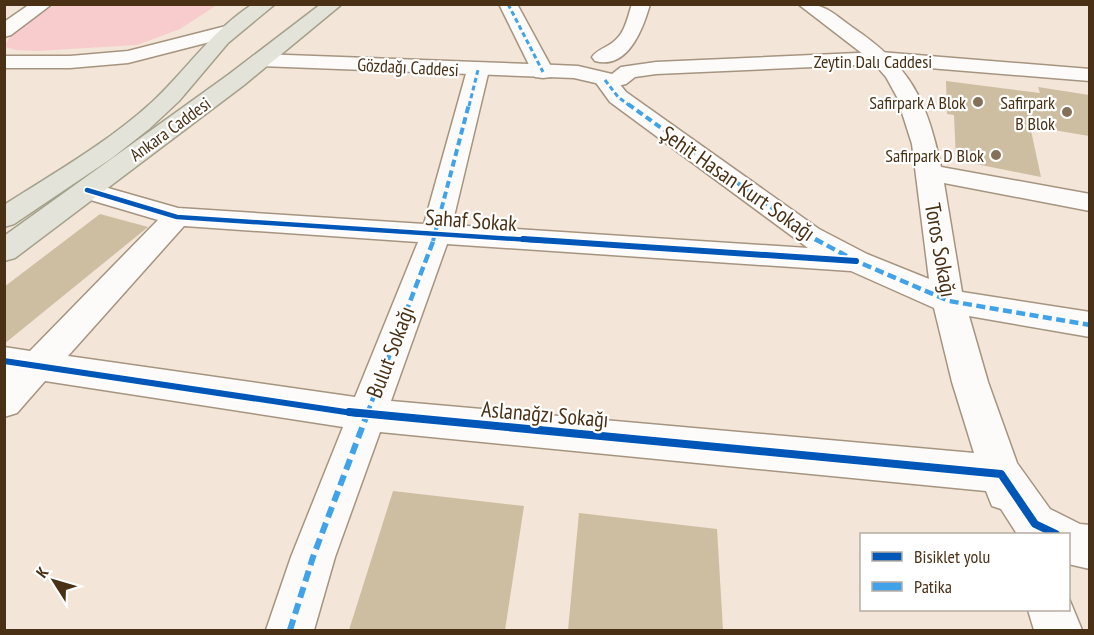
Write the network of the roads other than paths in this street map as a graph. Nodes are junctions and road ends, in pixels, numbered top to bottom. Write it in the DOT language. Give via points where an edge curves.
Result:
graph roads {
  1 [pos="43,4"];
  2 [pos="266,4"];
  3 [pos="508,4"];
  4 [pos="641,4"];
  5 [pos="330,6"];
  6 [pos="823,9"];
  7 [pos="4,31"];
  8 [pos="230,31"];
  9 [pos="880,58"];
  10 [pos="260,60"];
  11 [pos="201,61"];
  12 [pos="610,65"];
  13 [pos="478,70"];
  14 [pos="6,72"];
  15 [pos="549,72"];
  16 [pos="1089,75"];
  17 [pos="928,172"];
  18 [pos="87,190"];
  19 [pos="1089,204"];
  20 [pos="177,217"];
  21 [pos="4,218"];
  22 [pos="435,236"];
  23 [pos="4,250"];
  24 [pos="856,261"];
  25 [pos="949,301"];
  26 [pos="1089,325"];
  27 [pos="20,364"];
  28 [pos="4,402"];
  29 [pos="366,415"];
  30 [pos="1001,474"];
  31 [pos="1023,533"];
  32 [pos="1054,533"];
  33 [pos="1070,542"];
  34 [pos="1089,547"];
  35 [pos="1052,611"];
  36 [pos="290,630"];
  37 [pos="1058,630"];
  1 -- 7 [label="street"];
  2 -- 8 [label="main road, Ankara Caddesi"];
  3 -- 15 [label="street"];
  4 -- 12 [label="street" via="633,33"];
  5 -- 10 [label="main road, Ankara Caddesi"];
  6 -- 9 [label="street, Toros Sokağı"];
  8 -- 11 [label="main road, Ankara Caddesi"];
  8 -- 14 [label="street" via="128,57"];
  9 -- 12 [label="street, Zeytin Dalı Caddesi" via="657,68"];
  9 -- 16 [label="street, Zeytin Dalı Caddesi"];
  9 -- 17 [label="street, Toros Sokağı" via="904,87 920,126"];
  10 -- 11 [label="main road"];
  10 -- 13 [label="street, Gözdağı Caddesi"];
  10 -- 18 [label="main road, Ankara Caddesi"];
  11 -- 14 [label="street"];
  11 -- 21 [label="main road, Ankara Caddesi" via="158,109 122,138"];
  12 -- 15 [label="street, Gözdağı Caddesi"];
  12 -- 24 [label="street, Şehit Hasan Kurt Sokağı" via="618,97 809,236"];
  13 -- 15 [label="street, Gözdağı Caddesi"];
  13 -- 22 [label="street, Bulut Sokağı"];
  17 -- 19 [label="street"];
  17 -- 25 [label="street, Toros Sokağı"];
  18 -- 20 [label="street, Sahaf Sokak"];
  18 -- 23 [label="main road, Ankara Caddesi"];
  20 -- 22 [label="street, Sahaf Sokak"];
  20 -- 27 [label="street"];
  22 -- 24 [label="street, Sahaf Sokak"];
  22 -- 29 [label="street, Bulut Sokağı"];
  24 -- 25 [label="street, Şehit Hasan Kurt Sokağı"];
  25 -- 26 [label="street, Şehit Hasan Kurt Sokağı"];
  25 -- 30 [label="street, Toros Sokağı"];
  27 -- 28 [label="street"];
  27 -- 29 [label="street, Aslanağzı Sokağı"];
  29 -- 30 [label="street, Aslanağzı Sokağı"];
  29 -- 36 [label="street, Bulut Sokağı"];
  30 -- 31 [label="street, Toros Sokağı"];
  30 -- 32 [label="street" via="1035,524"];
  33 -- 34 [label="street"];
  35 -- 37 [label="street"];
}
